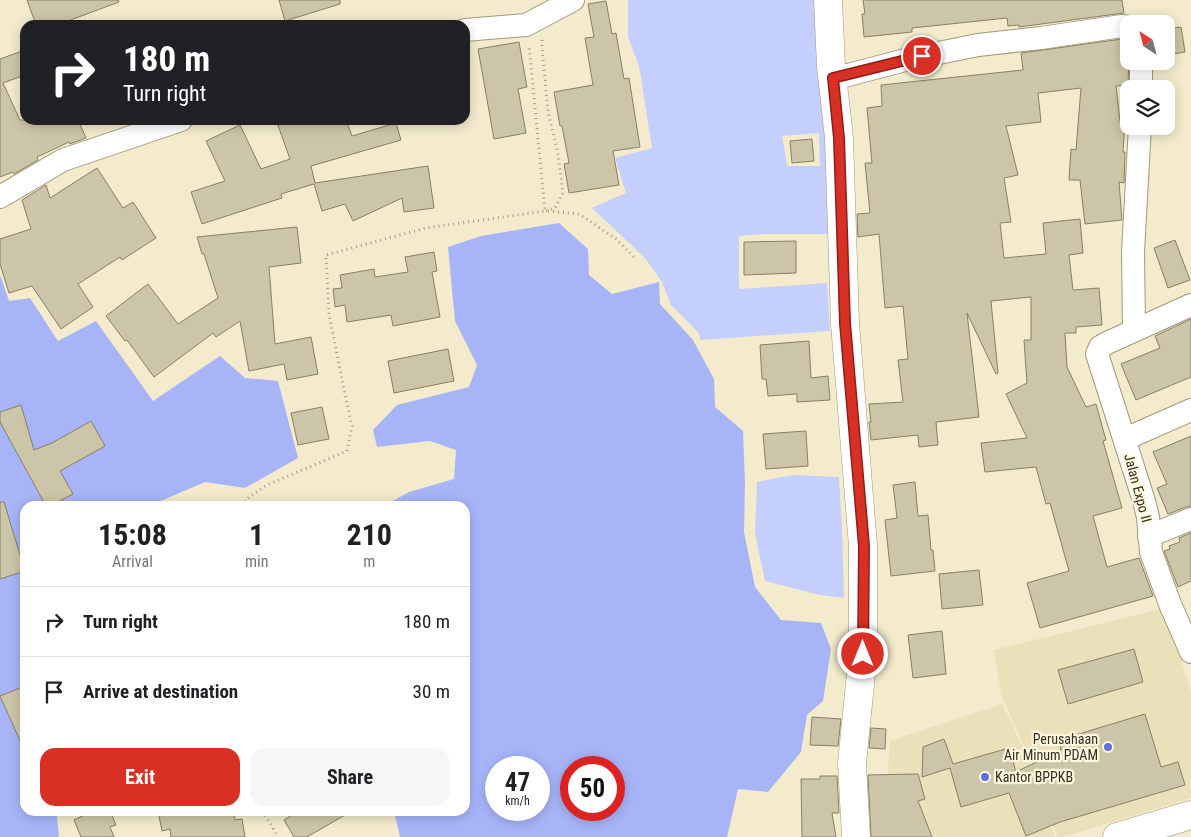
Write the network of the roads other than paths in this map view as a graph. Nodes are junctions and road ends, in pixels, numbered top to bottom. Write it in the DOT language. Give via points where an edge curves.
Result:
graph roads {
  1 [pos="573,0"];
  2 [pos="828,0"];
  3 [pos="1120,26"];
  4 [pos="470,29"];
  5 [pos="833,78"];
  6 [pos="166,125"];
  7 [pos="1139,135"];
  8 [pos="0,197"];
  9 [pos="1191,304"];
  10 [pos="1134,330"];
  11 [pos="1191,410"];
  12 [pos="1125,439"];
  13 [pos="1191,519"];
  14 [pos="1149,536"];
  15 [pos="1191,652"];
  16 [pos="1191,815"];
  17 [pos="856,837"];
  18 [pos="1117,837"];
  1 -- 4 [label="street" via="535,21"];
  2 -- 5 [label="main road"];
  3 -- 5 [label="street" via="978,45 909,58"];
  5 -- 17 [label="main road" via="839,138 845,323 864,546 863,654 852,763"];
  6 -- 8 [label="street" via="63,160"];
  7 -- 10 [label="street" via="1132,252"];
  9 -- 10 [label="street"];
  10 -- 12 [label="street, Jalan Expo II" via="1098,350"];
  11 -- 12 [label="street"];
  12 -- 14 [label="street, Jalan Expo II" via="1148,517"];
  13 -- 14 [label="street"];
  14 -- 15 [label="street, Jalan Expo II" via="1150,552"];
  16 -- 18 [label="main road"];
}
